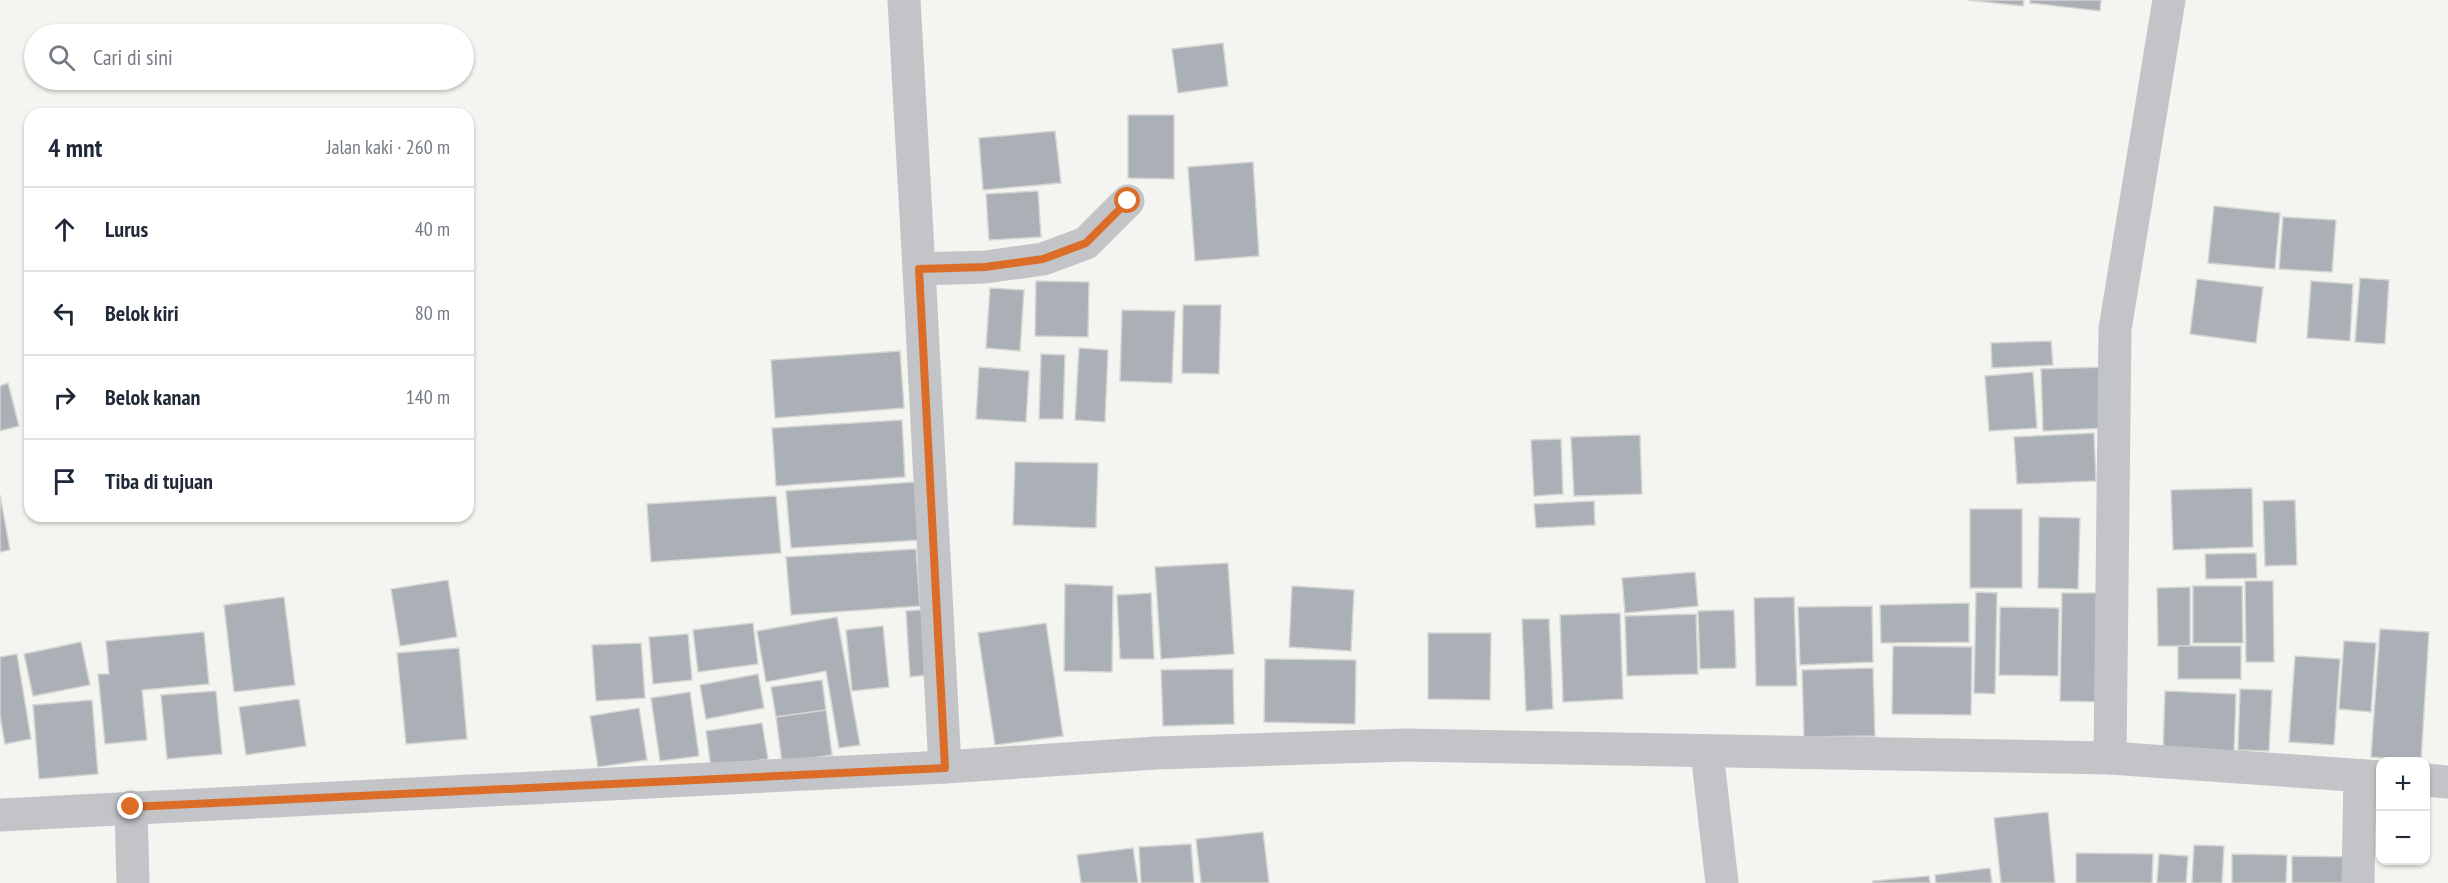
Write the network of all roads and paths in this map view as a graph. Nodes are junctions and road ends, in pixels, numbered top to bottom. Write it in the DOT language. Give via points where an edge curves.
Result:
graph roads {
  1 [pos="904,0"];
  2 [pos="2169,0"];
  3 [pos="1128,201"];
  4 [pos="919,269"];
  5 [pos="1707,752"];
  6 [pos="2110,758"];
  7 [pos="945,768"];
  8 [pos="2370,777"];
  9 [pos="2430,780"];
  10 [pos="2448,782"];
  11 [pos="131,807"];
  12 [pos="0,815"];
  13 [pos="132,883"];
  14 [pos="1722,883"];
  15 [pos="2358,883"];
  1 -- 4 [label="street"];
  2 -- 6 [label="street" via="2115,329"];
  3 -- 4 [label="street" via="1086,243 1043,259 985,267"];
  4 -- 7 [label="street"];
  5 -- 6 [label="street"];
  5 -- 7 [label="street" via="1404,745 1156,753"];
  5 -- 14 [label="street"];
  6 -- 8 [label="street"];
  7 -- 11 [label="street"];
  8 -- 15 [label="street"];
  9 -- 10 [label="street"];
  11 -- 12 [label="street"];
  11 -- 13 [label="street"];
}
